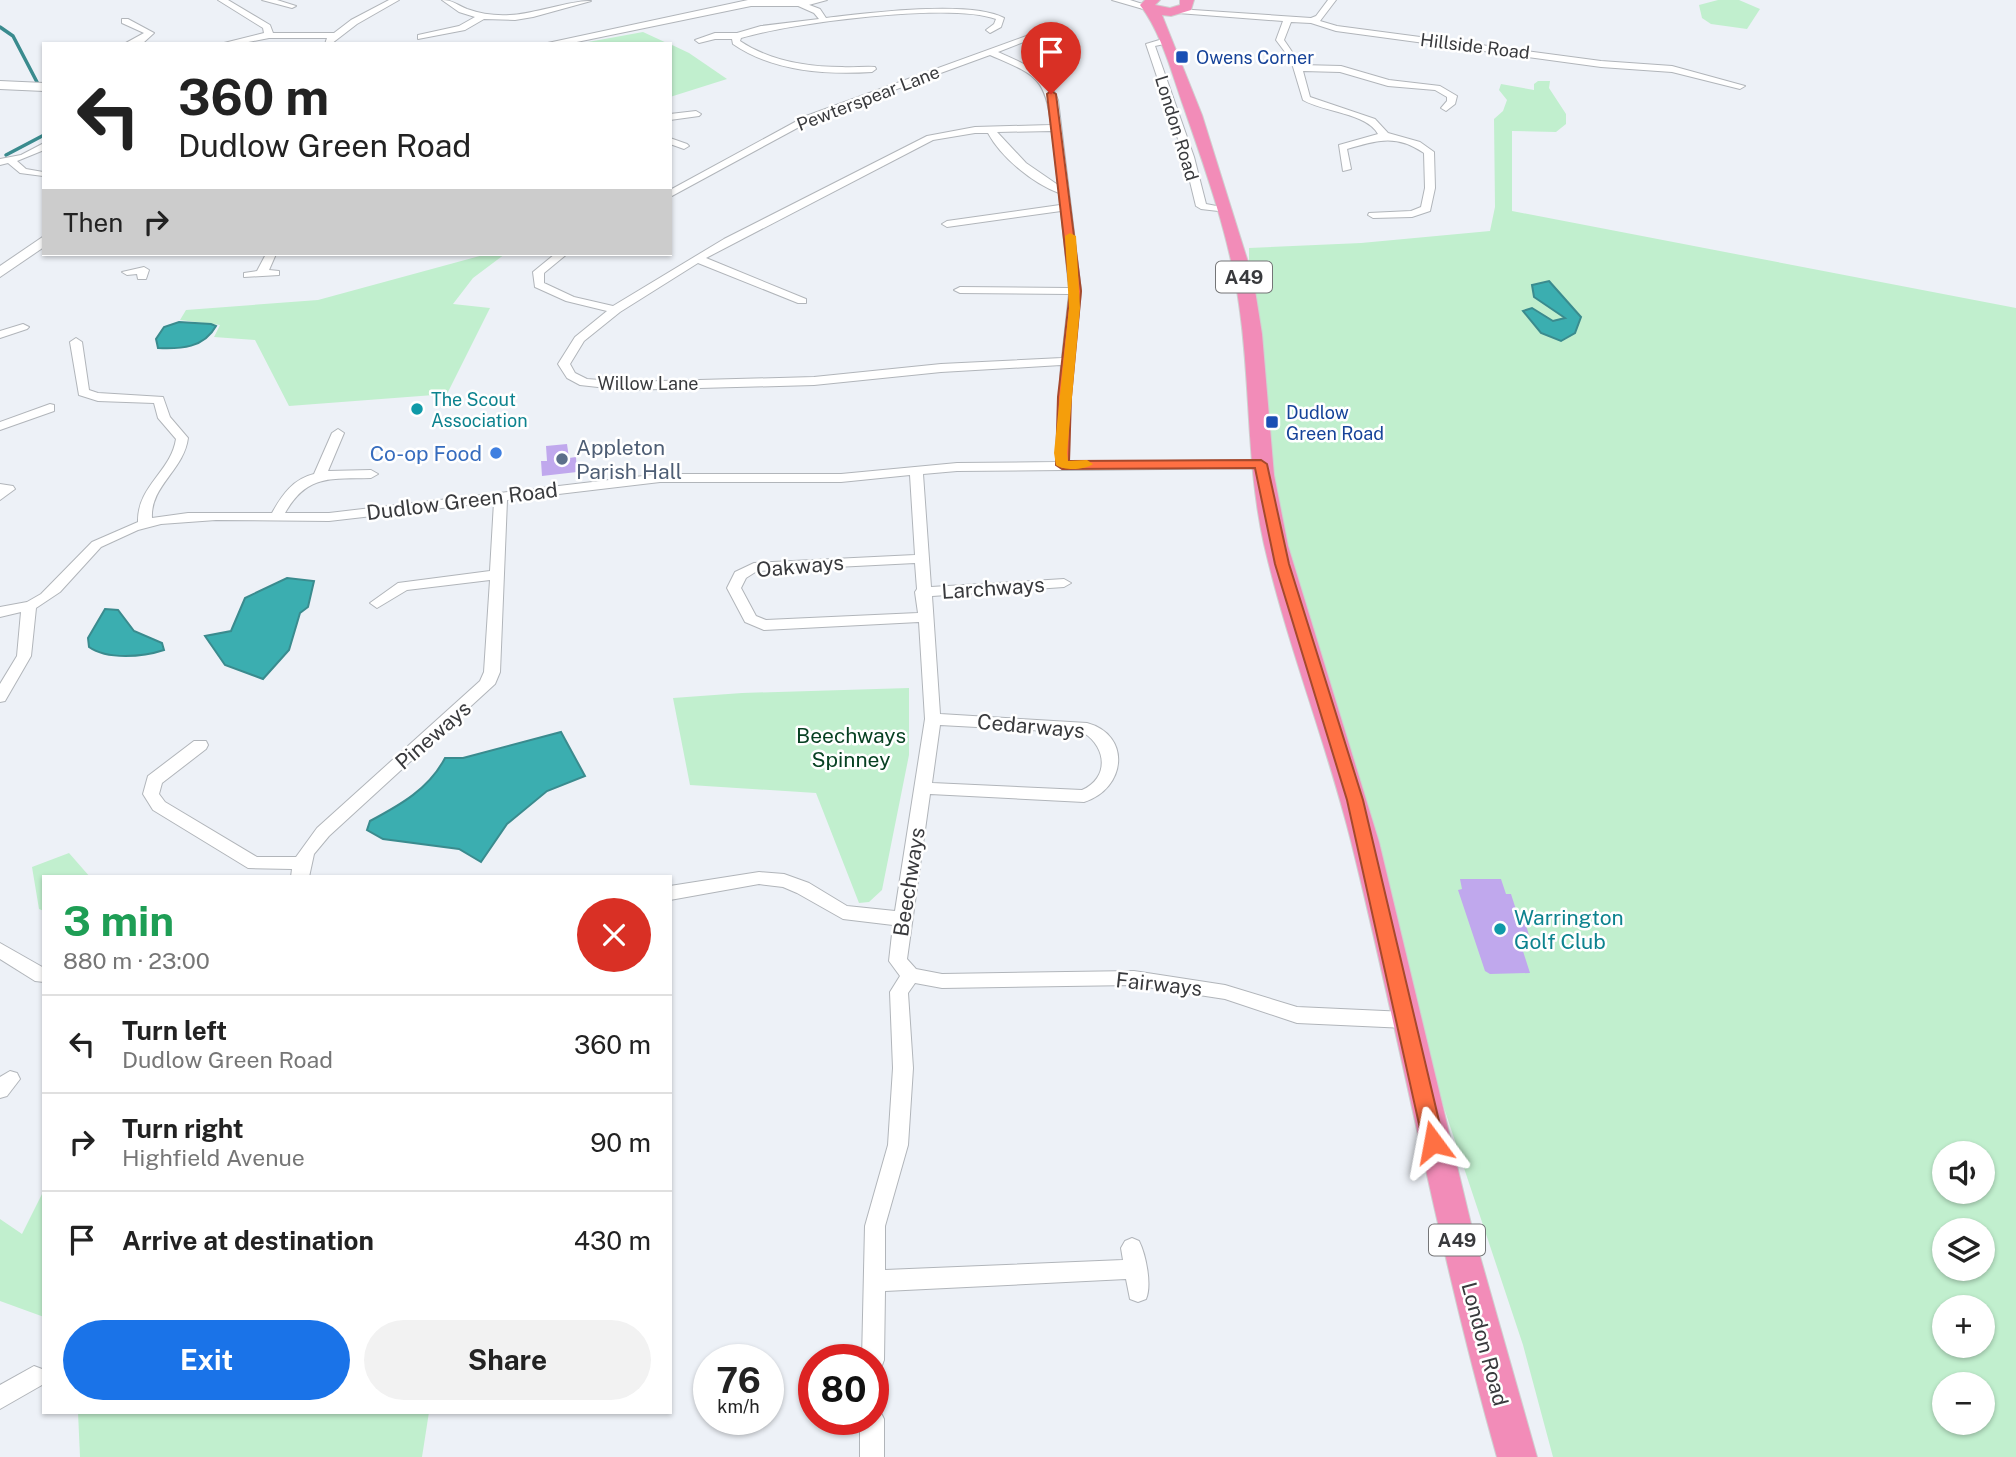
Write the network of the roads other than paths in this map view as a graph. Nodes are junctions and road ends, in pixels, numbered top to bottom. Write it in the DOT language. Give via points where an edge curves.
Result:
graph roads {
  1 [pos="222,0"];
  2 [pos="266,0"];
  3 [pos="395,0"];
  4 [pos="446,0"];
  5 [pos="764,0"];
  6 [pos="1117,0"];
  7 [pos="1332,0"];
  8 [pos="588,2"];
  9 [pos="795,2"];
  10 [pos="750,3"];
  11 [pos="820,4"];
  12 [pos="293,6"];
  13 [pos="1171,10"];
  14 [pos="482,16"];
  15 [pos="1287,20"];
  16 [pos="124,21"];
  17 [pos="824,21"];
  18 [pos="1312,22"];
  19 [pos="1012,28"];
  20 [pos="269,35"];
  21 [pos="334,36"];
  22 [pos="737,36"];
  23 [pos="1035,36"];
  24 [pos="420,37"];
  25 [pos="699,40"];
  26 [pos="134,42"];
  27 [pos="234,42"];
  28 [pos="328,42"];
  29 [pos="559,42"];
  30 [pos="990,52"];
  31 [pos="1297,68"];
  32 [pos="866,71"];
  33 [pos="0,85"];
  34 [pos="1740,86"];
  35 [pos="42,87"];
  36 [pos="1444,109"];
  37 [pos="696,114"];
  38 [pos="672,117"];
  39 [pos="1054,128"];
  40 [pos="991,129"];
  41 [pos="1384,135"];
  42 [pos="672,142"];
  43 [pos="684,146"];
  44 [pos="42,147"];
  45 [pos="6,162"];
  46 [pos="1345,170"];
  47 [pos="39,174"];
  48 [pos="1063,191"];
  49 [pos="672,193"];
  50 [pos="1067,207"];
  51 [pos="1370,214"];
  52 [pos="947,224"];
  53 [pos="42,242"];
  54 [pos="269,256"];
  55 [pos="559,256"];
  56 [pos="698,259"];
  57 [pos="145,270"];
  58 [pos="127,272"];
  59 [pos="0,273"];
  60 [pos="275,274"];
  61 [pos="960,291"];
  62 [pos="1075,291"];
  63 [pos="802,301"];
  64 [pos="615,310"];
  65 [pos="23,327"];
  66 [pos="0,335"];
  67 [pos="76,342"];
  68 [pos="1069,362"];
  69 [pos="50,408"];
  70 [pos="0,426"];
  71 [pos="338,433"];
  72 [pos="1261,464"];
  73 [pos="1062,465"];
  74 [pos="916,473"];
  75 [pos="371,474"];
  76 [pos="320,476"];
  77 [pos="501,496"];
  78 [pos="276,519"];
  79 [pos="145,523"];
  80 [pos="919,559"];
  81 [pos="497,575"];
  82 [pos="1064,583"];
  83 [pos="922,592"];
  84 [pos="377,603"];
  85 [pos="29,606"];
  86 [pos="0,612"];
  87 [pos="924,617"];
  88 [pos="0,697"];
  89 [pos="933,719"];
  90 [pos="200,745"];
  91 [pos="923,788"];
  92 [pos="301,870"];
  93 [pos="672,892"];
  94 [pos="903,919"];
  95 [pos="0,950"];
  96 [pos="910,975"];
  97 [pos="42,976"];
  98 [pos="1406,1020"];
  99 [pos="874,1281"];
  100 [pos="1138,1292"];
  101 [pos="873,1344"];
  102 [pos="34,1377"];
  103 [pos="0,1398"];
  104 [pos="872,1435"];
  105 [pos="872,1457"];
  106 [pos="1517,1457"];
  1 -- 20 [label="street" via="267,27"];
  2 -- 12 [label="street"];
  3 -- 21 [label="street"];
  4 -- 14 [label="street" via="462,11"];
  5 -- 10 [label="street"];
  6 -- 13 [label="street"];
  7 -- 18 [label="street"];
  8 -- 14 [label="street" via="529,16"];
  9 -- 10 [label="street"];
  9 -- 11 [label="street"];
  10 -- 29 [label="street"];
  11 -- 17 [label="street"];
  13 -- 15 [label="street, Hillside Road"];
  13 -- 72 [label="highway, London Road / A49" via="1197,120 1249,299"];
  14 -- 24 [label="street" via="462,28"];
  15 -- 18 [label="street, Hillside Road"];
  15 -- 31 [label="street" via="1280,38"];
  16 -- 26 [label="street" via="150,33"];
  17 -- 19 [label="street" via="943,11 991,13 1000,18 994,27"];
  17 -- 22 [label="street"];
  18 -- 34 [label="street, Hillside Road" via="1601,64 1672,69"];
  20 -- 21 [label="street"];
  20 -- 27 [label="street"];
  21 -- 28 [label="street"];
  22 -- 25 [label="street"];
  22 -- 32 [label="street" via="738,46 778,61"];
  23 -- 30 [label="street, Pewterspear Lane"];
  30 -- 39 [label="street" via="1036,76 1048,88"];
  30 -- 49 [label="street, Pewterspear Lane" via="809,118"];
  31 -- 36 [label="street" via="1335,68 1382,82 1443,89 1453,99"];
  31 -- 41 [label="street" via="1309,100 1368,119 1381,127"];
  33 -- 35 [label="street"];
  37 -- 38 [label="street"];
  39 -- 40 [label="street, Willow Lane"];
  39 -- 48 [label="street"];
  40 -- 48 [label="street" via="1046,185"];
  40 -- 56 [label="street, Willow Lane" via="930,138"];
  41 -- 46 [label="street" via="1344,145"];
  41 -- 51 [label="street" via="1429,152 1429,203 1418,213"];
  42 -- 43 [label="street"];
  44 -- 45 [label="street"];
  45 -- 47 [label="street"];
  48 -- 50 [label="street"];
  50 -- 52 [label="street"];
  50 -- 62 [label="street"];
  53 -- 59 [label="street"];
  54 -- 60 [label="street" via="254,275"];
  55 -- 64 [label="street" via="538,272 539,285 570,299"];
  56 -- 63 [label="street"];
  56 -- 64 [label="street, Willow Lane"];
  57 -- 58 [label="street"];
  61 -- 62 [label="street"];
  62 -- 68 [label="street"];
  64 -- 68 [label="street, Willow Lane" via="568,353 564,364 577,379 625,386 814,382 941,368"];
  65 -- 66 [label="street"];
  67 -- 79 [label="street" via="87,396 165,396 164,418 182,438 178,459 145,497"];
  68 -- 73 [label="street"];
  69 -- 70 [label="street"];
  71 -- 76 [label="street"];
  72 -- 73 [label="street, Dudlow Green Road"];
  72 -- 98 [label="highway, London Road / A49" via="1282,564 1355,800"];
  73 -- 74 [label="street, Dudlow Green Road" via="957,467"];
  74 -- 77 [label="street, Dudlow Green Road" via="841,478 660,478"];
  74 -- 80 [label="street, Beechways"];
  75 -- 76 [label="street"];
  76 -- 78 [label="street" via="289,492"];
  77 -- 78 [label="street, Dudlow Green Road" via="370,513"];
  77 -- 81 [label="street, Pineways"];
  78 -- 79 [label="street, Dudlow Green Road" via="205,514"];
  79 -- 85 [label="street, Dudlow Green Road" via="94,546 51,592"];
  80 -- 83 [label="street, Beechways"];
  80 -- 87 [label="street, Oakways" via="754,567 740,575 734,588 750,620 764,625"];
  81 -- 84 [label="street" via="403,586"];
  81 -- 92 [label="street, Pineways" via="492,672 487,684 323,832 308,848"];
  82 -- 83 [label="street, Larchways"];
  83 -- 87 [label="street, Beechways"];
  85 -- 86 [label="street, Dudlow Green Road"];
  85 -- 88 [label="street" via="24,656"];
  87 -- 89 [label="street, Beechways"];
  89 -- 91 [label="street, Beechways"];
  89 -- 91 [label="street, Cedarways" via="1087,728 1100,735 1110,750 1109,778 1100,790 1084,796"];
  90 -- 92 [label="street, Pineways" via="154,780 151,794 159,806 254,863"];
  91 -- 94 [label="street, Beechways"];
  93 -- 94 [label="street" via="759,878 803,888 843,912"];
  94 -- 96 [label="street, Beechways" via="898,961"];
  95 -- 97 [label="street"];
  96 -- 98 [label="street, Fairways" via="942,981 1134,978 1225,992 1297,1015"];
  96 -- 99 [label="street" via="899,992 903,1068 898,1145 874,1226"];
  98 -- 106 [label="highway, London Road / A49" via="1458,1244"];
  99 -- 100 [label="street" via="1133,1259"];
  99 -- 101 [label="street"];
  102 -- 103 [label="street"];
  104 -- 105 [label="street"];
}
